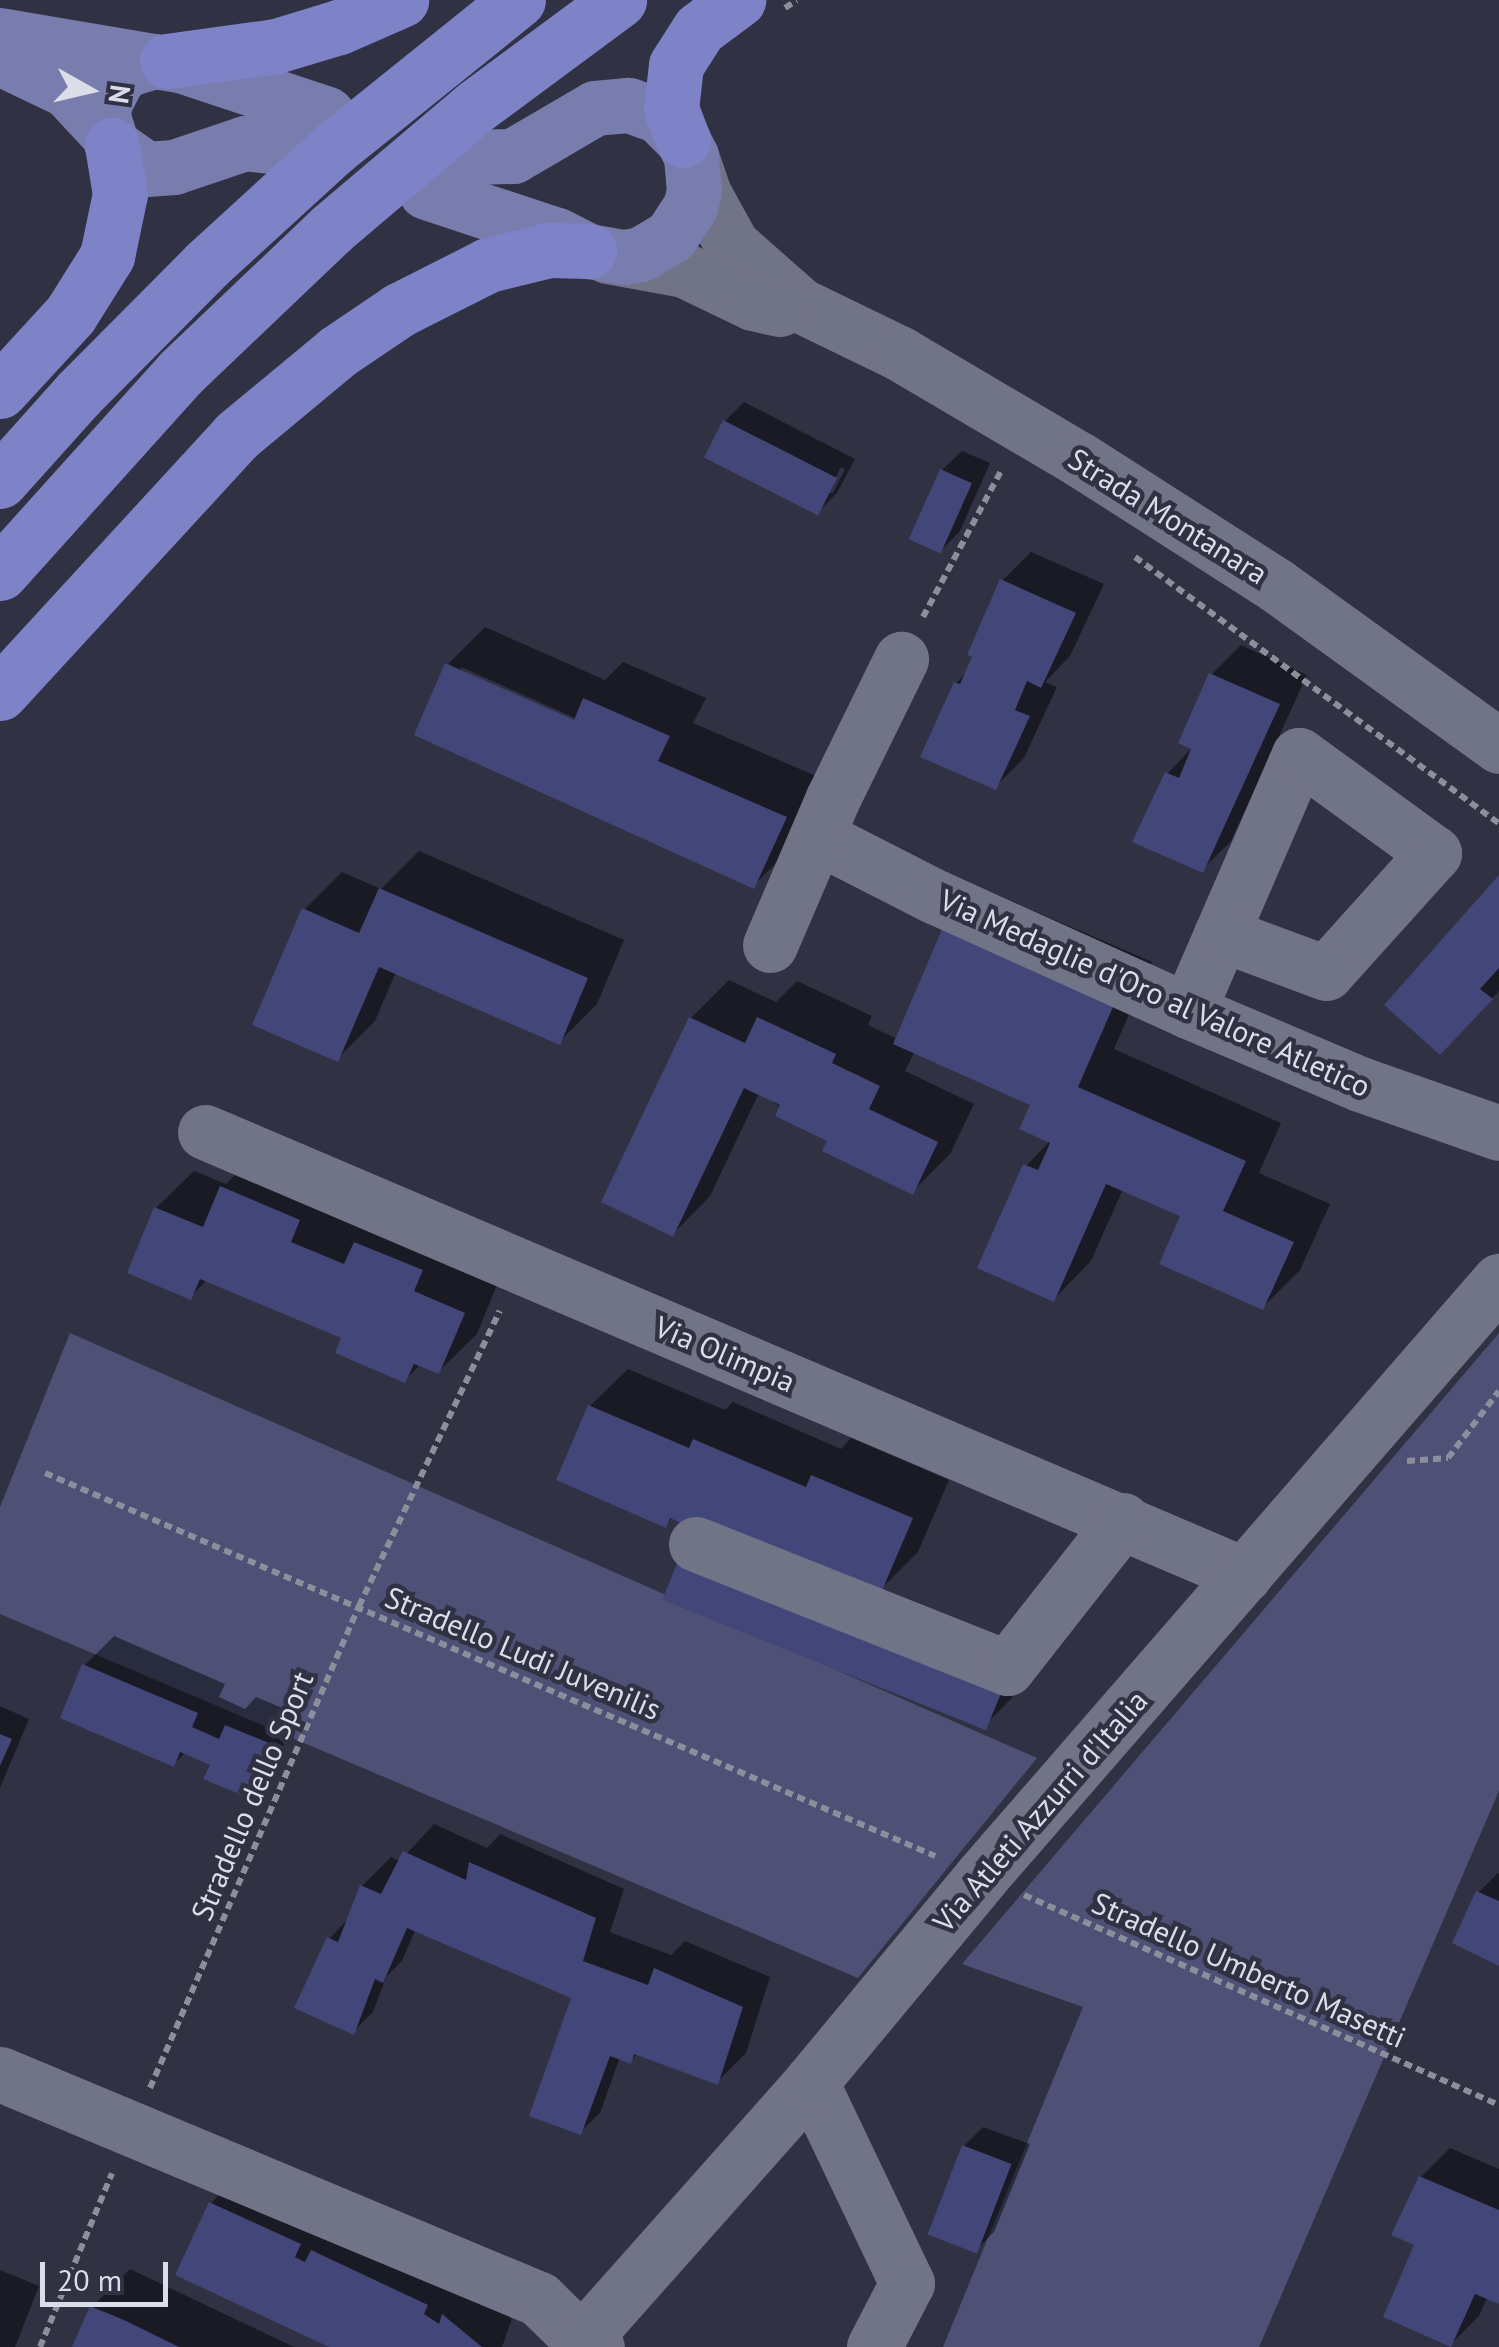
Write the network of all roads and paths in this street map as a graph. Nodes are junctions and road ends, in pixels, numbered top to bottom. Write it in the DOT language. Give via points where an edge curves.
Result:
graph roads {
  1 [pos="401,0"];
  2 [pos="518,0"];
  3 [pos="619,0"];
  4 [pos="797,0"];
  5 [pos="754,9"];
  6 [pos="0,35"];
  7 [pos="0,58"];
  8 [pos="161,61"];
  9 [pos="472,131"];
  10 [pos="109,138"];
  11 [pos="687,148"];
  12 [pos="426,192"];
  13 [pos="598,254"];
  14 [pos="818,315"];
  15 [pos="0,391"];
  16 [pos="988,460"];
  17 [pos="1003,468"];
  18 [pos="1018,478"];
  19 [pos="0,481"];
  20 [pos="1122,548"];
  21 [pos="0,573"];
  22 [pos="901,659"];
  23 [pos="0,693"];
  24 [pos="1499,746"];
  25 [pos="1499,823"];
  26 [pos="818,838"];
  27 [pos="1222,934"];
  28 [pos="770,945"];
  29 [pos="1188,1010"];
  30 [pos="204,1132"];
  31 [pos="1499,1133"];
  32 [pos="520,1268"];
  33 [pos="1499,1281"];
  34 [pos="1499,1392"];
  35 [pos="1341,1466"];
  36 [pos="46,1473"];
  37 [pos="1122,1520"];
  38 [pos="696,1544"];
  39 [pos="1246,1575"];
  40 [pos="359,1606"];
  41 [pos="982,1876"];
  42 [pos="0,2074"];
  43 [pos="811,2082"];
  44 [pos="1499,2104"];
  45 [pos="132,2132"];
  46 [pos="585,2345"];
  47 [pos="40,2347"];
  48 [pos="874,2347"];
  1 -- 8 [label="highway" via="276,46"];
  2 -- 19 [label="highway" via="270,206 146,324"];
  3 -- 9 [label="highway"];
  4 -- 5 [label="path"];
  5 -- 11 [label="highway" via="700,29 676,65 671,109"];
  6 -- 8 [label="main road"];
  7 -- 10 [label="main road" via="67,90"];
  8 -- 10 [label="main road" via="141,63 117,78 104,104"];
  8 -- 10 [label="main road" via="308,131 160,170 133,164"];
  9 -- 11 [label="main road, Strada Montanara" via="498,158 525,152 580,115 612,105 659,116"];
  9 -- 21 [label="highway" via="331,230 168,386"];
  10 -- 15 [label="highway" via="120,194 108,256 70,315"];
  11 -- 13 [label="main road" via="694,190 682,223 641,254"];
  11 -- 14 [label="street, Strada Montanara" via="732,246"];
  12 -- 13 [label="main road, Strada Montanara"];
  13 -- 14 [label="street, Strada Montanara" via="670,266 753,302"];
  13 -- 23 [label="highway" via="549,250 488,265 399,310 337,352 236,436"];
  14 -- 24 [label="street, Strada Montanara" via="914,361 1112,480 1276,584"];
  16 -- 17 [label="path"];
  17 -- 18 [label="path"];
  17 -- 22 [label="path"];
  20 -- 25 [label="path"];
  22 -- 26 [label="street"];
  26 -- 28 [label="street"];
  26 -- 29 [label="street, Via Medaglie d'Oro al Valore Atletico"];
  27 -- 29 [label="street"];
  29 -- 31 [label="street, Via Medaglie d'Oro al Valore Atletico" via="1360,1084"];
  30 -- 32 [label="street, Via Olimpia"];
  32 -- 37 [label="street, Via Olimpia"];
  32 -- 40 [label="path, Stradello dello Sport"];
  33 -- 35 [label="street, Via Atleti Azzurri d'Italia"];
  34 -- 35 [label="path" via="1448,1458"];
  35 -- 39 [label="street, Via Atleti Azzurri d'Italia"];
  36 -- 40 [label="path, Stradello Ludi Juvenilis"];
  37 -- 38 [label="street" via="1007,1668"];
  37 -- 39 [label="street, Via Olimpia"];
  39 -- 41 [label="street, Via Atleti Azzurri d'Italia"];
  40 -- 41 [label="path, Stradello Ludi Juvenilis"];
  40 -- 45 [label="path, Stradello dello Sport"];
  41 -- 43 [label="street, Via Atleti Azzurri d'Italia"];
  41 -- 44 [label="path, Stradello Umberto Masetti"];
  42 -- 45 [label="street"];
  43 -- 46 [label="street, Via Atleti Azzurri d'Italia"];
  43 -- 48 [label="street" via="907,2283"];
  45 -- 46 [label="street" via="539,2299"];
  45 -- 47 [label="path, Stradello dello Sport"];
}
